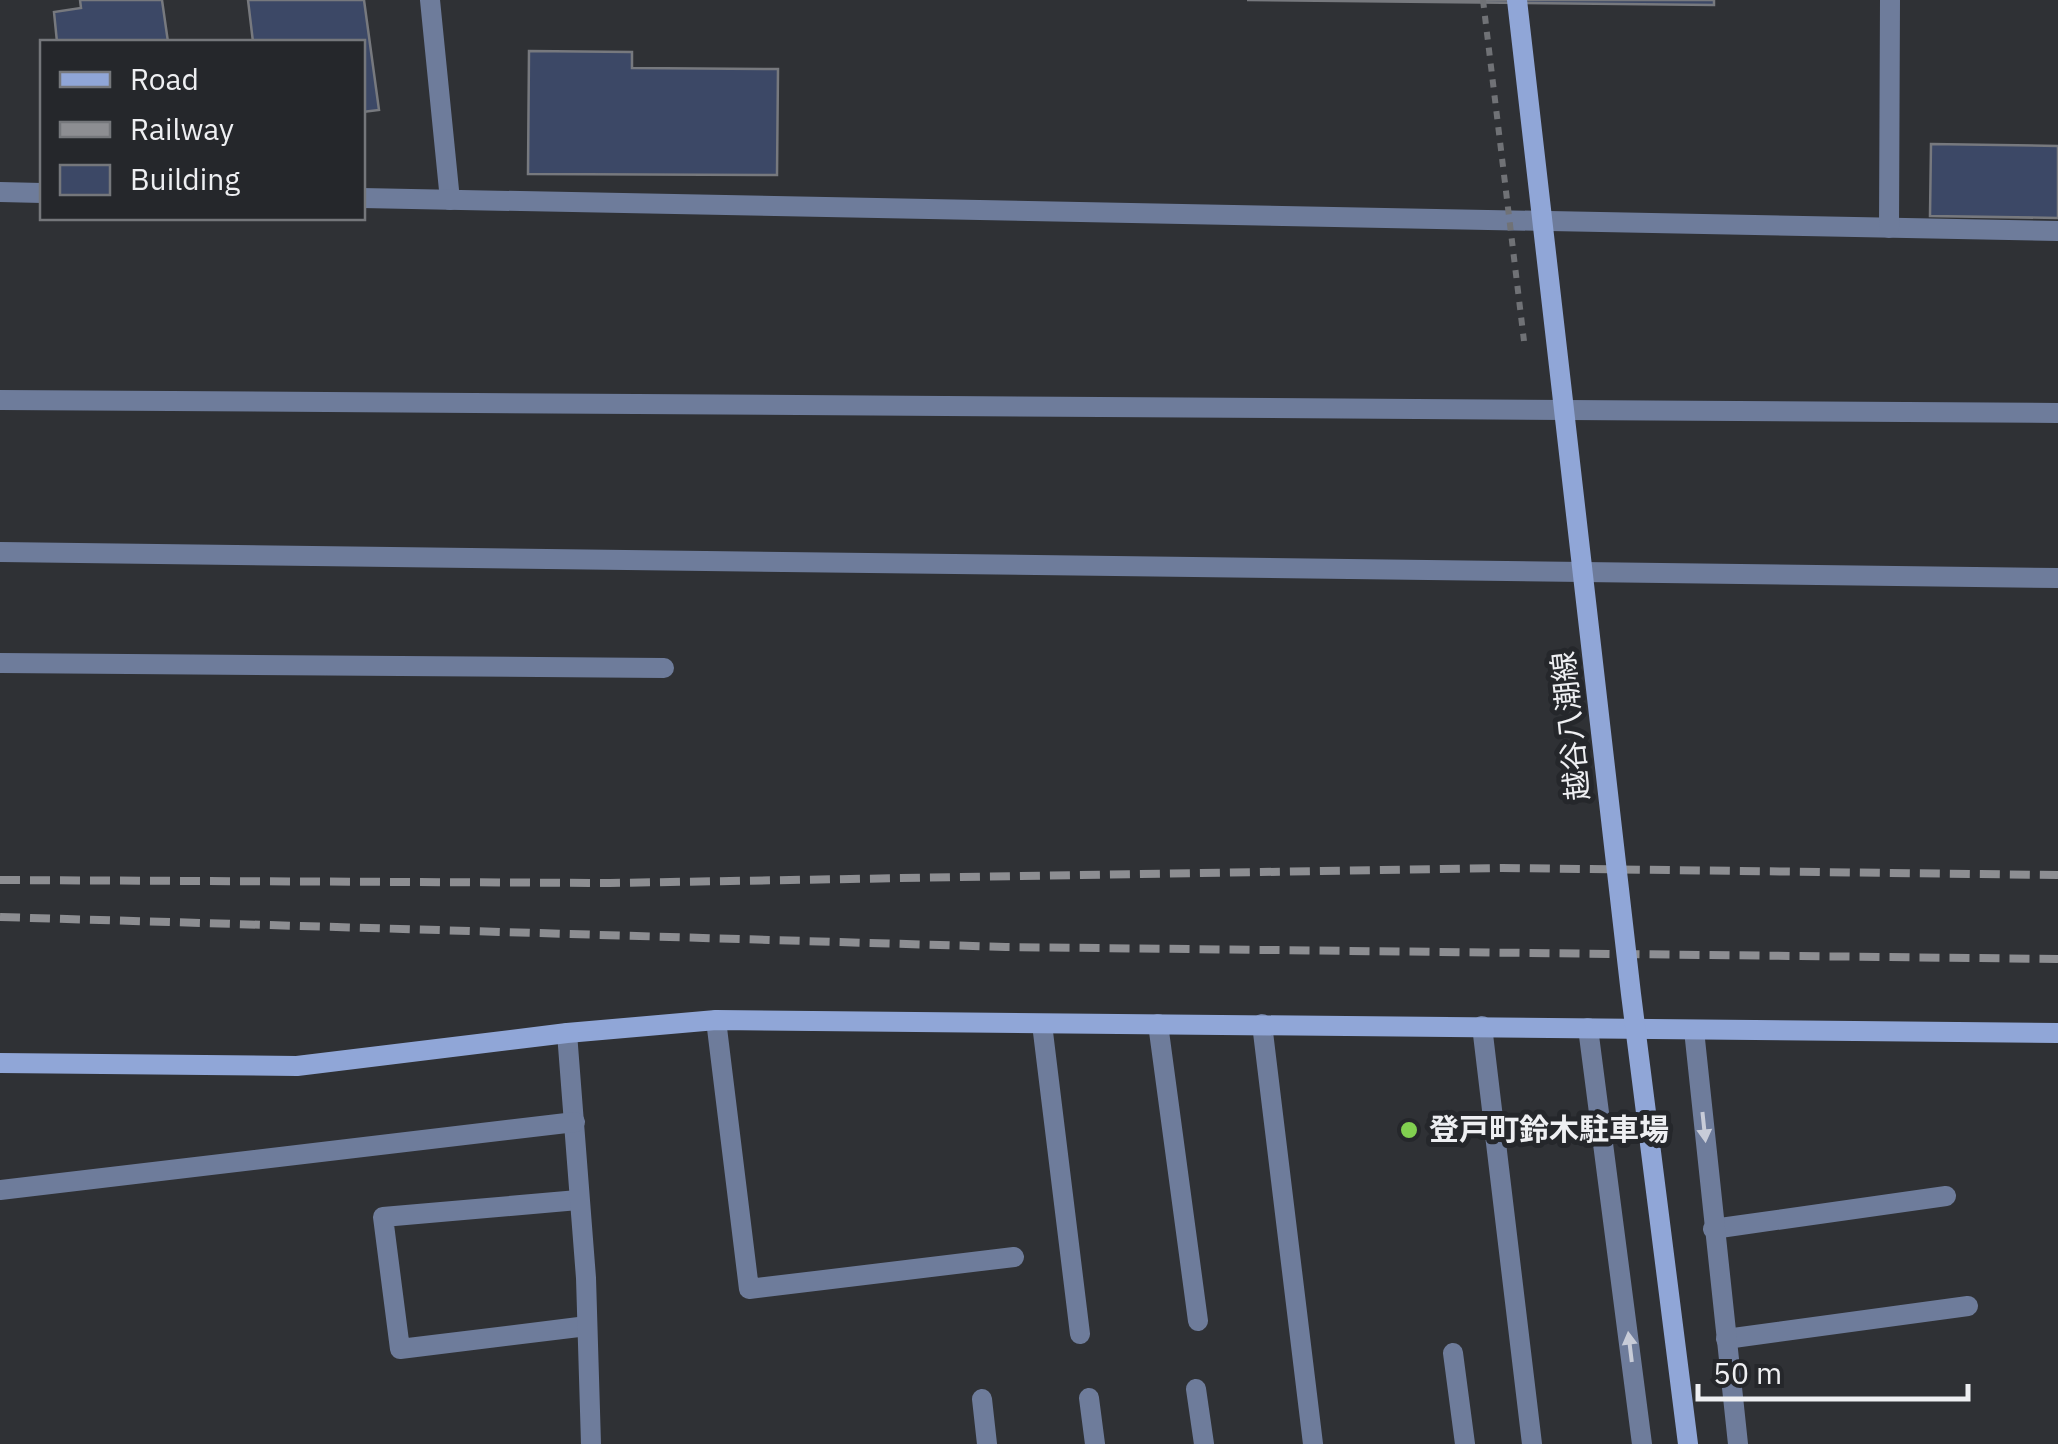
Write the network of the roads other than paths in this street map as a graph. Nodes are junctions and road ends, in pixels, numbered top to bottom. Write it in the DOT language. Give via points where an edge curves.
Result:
graph roads {
  1 [pos="430,0"];
  2 [pos="1517,0"];
  3 [pos="1890,0"];
  4 [pos="0,192"];
  5 [pos="40,193"];
  6 [pos="365,198"];
  7 [pos="450,200"];
  8 [pos="1888,228"];
  9 [pos="2058,231"];
  10 [pos="0,400"];
  11 [pos="2058,413"];
  12 [pos="0,552"];
  13 [pos="2058,578"];
  14 [pos="0,663"];
  15 [pos="664,668"];
  16 [pos="716,1020"];
  17 [pos="1042,1024"];
  18 [pos="1158,1024"];
  19 [pos="1262,1024"];
  20 [pos="1482,1026"];
  21 [pos="1588,1028"];
  22 [pos="1694,1030"];
  23 [pos="567,1032"];
  24 [pos="2058,1033"];
  25 [pos="0,1063"];
  26 [pos="575,1122"];
  27 [pos="0,1190"];
  28 [pos="1946,1196"];
  29 [pos="578,1200"];
  30 [pos="1714,1229"];
  31 [pos="1014,1258"];
  32 [pos="1968,1306"];
  33 [pos="1198,1321"];
  34 [pos="587,1326"];
  35 [pos="1080,1334"];
  36 [pos="1726,1339"];
  37 [pos="1454,1353"];
  38 [pos="1196,1389"];
  39 [pos="1090,1398"];
  40 [pos="982,1399"];
  41 [pos="590,1444"];
  42 [pos="987,1444"];
  43 [pos="1096,1444"];
  44 [pos="1204,1444"];
  45 [pos="1313,1444"];
  46 [pos="1465,1444"];
  47 [pos="1532,1444"];
  48 [pos="1642,1444"];
  49 [pos="1688,1444"];
  50 [pos="1738,1444"];
  1 -- 7 [label="street"];
  2 -- 49 [label="street, 越谷八潮線, bridge"];
  3 -- 8 [label="street"];
  4 -- 5 [label="street"];
  6 -- 7 [label="street"];
  7 -- 8 [label="street"];
  8 -- 9 [label="street"];
  10 -- 11 [label="street"];
  12 -- 13 [label="street"];
  14 -- 15 [label="street"];
  16 -- 17 [label="street"];
  16 -- 23 [label="street"];
  16 -- 31 [label="street" via="749,1288"];
  17 -- 18 [label="street"];
  17 -- 35 [label="street"];
  18 -- 19 [label="street"];
  18 -- 33 [label="street"];
  19 -- 20 [label="street"];
  19 -- 45 [label="street"];
  20 -- 21 [label="street"];
  20 -- 47 [label="street"];
  21 -- 22 [label="street"];
  48 -- 21 [label="street, one-way"];
  22 -- 24 [label="street"];
  22 -- 30 [label="street, one-way"];
  23 -- 25 [label="street" via="297,1066"];
  23 -- 26 [label="street"];
  26 -- 27 [label="street"];
  26 -- 29 [label="street"];
  28 -- 30 [label="street"];
  29 -- 34 [label="street"];
  29 -- 34 [label="street" via="383,1217 400,1348"];
  30 -- 36 [label="street"];
  32 -- 36 [label="street"];
  34 -- 41 [label="street"];
  36 -- 50 [label="street"];
  37 -- 46 [label="street"];
  38 -- 44 [label="street"];
  39 -- 43 [label="street"];
  40 -- 42 [label="street"];
}
